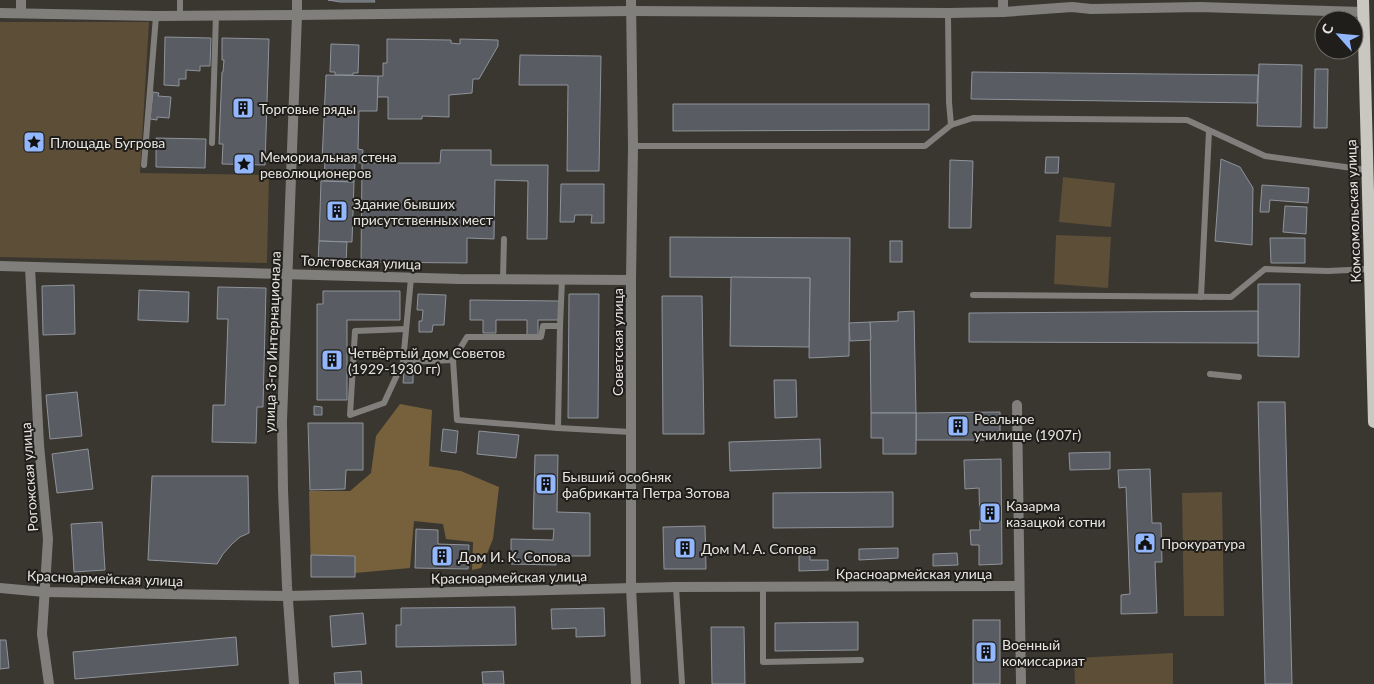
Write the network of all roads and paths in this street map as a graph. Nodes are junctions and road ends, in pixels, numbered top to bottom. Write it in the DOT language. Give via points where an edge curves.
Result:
graph roads {
  1 [pos="21,0"];
  2 [pos="180,0"];
  3 [pos="297,0"];
  4 [pos="1003,0"];
  5 [pos="1072,4"];
  6 [pos="1200,4"];
  7 [pos="631,5"];
  8 [pos="1091,5"];
  9 [pos="1363,6"];
  10 [pos="1003,12"];
  11 [pos="0,13"];
  12 [pos="21,13"];
  13 [pos="948,13"];
  14 [pos="216,15"];
  15 [pos="297,15"];
  16 [pos="156,16"];
  17 [pos="180,16"];
  18 [pos="951,125"];
  19 [pos="1209,130"];
  20 [pos="212,143"];
  21 [pos="633,146"];
  22 [pos="144,165"];
  23 [pos="1367,170"];
  24 [pos="504,239"];
  25 [pos="0,266"];
  26 [pos="30,267"];
  27 [pos="1370,269"];
  28 [pos="287,274"];
  29 [pos="411,278"];
  30 [pos="503,279"];
  31 [pos="562,280"];
  32 [pos="631,280"];
  33 [pos="973,294"];
  34 [pos="1200,297"];
  35 [pos="560,326"];
  36 [pos="406,329"];
  37 [pos="453,360"];
  38 [pos="403,362"];
  39 [pos="1210,374"];
  40 [pos="1239,377"];
  41 [pos="1017,406"];
  42 [pos="1374,422"];
  43 [pos="558,428"];
  44 [pos="631,432"];
  45 [pos="1019,586"];
  46 [pos="676,587"];
  47 [pos="763,587"];
  48 [pos="0,588"];
  49 [pos="631,588"];
  50 [pos="44,592"];
  51 [pos="287,596"];
  52 [pos="861,660"];
  53 [pos="49,684"];
  54 [pos="294,684"];
  55 [pos="636,684"];
  56 [pos="682,684"];
  57 [pos="1021,684"];
  1 -- 12 [label="street"];
  2 -- 17 [label="lane"];
  3 -- 15 [label="street, улица 3-го Интернационала"];
  4 -- 10 [label="street"];
  5 -- 8 [label="street"];
  5 -- 10 [label="street"];
  6 -- 8 [label="street"];
  6 -- 9 [label="street"];
  7 -- 13 [label="street"];
  7 -- 15 [label="street"];
  7 -- 21 [label="street, Советская улица"];
  9 -- 23 [label="main road, Комсомольская улица"];
  10 -- 13 [label="street"];
  11 -- 12 [label="street"];
  12 -- 16 [label="street"];
  13 -- 18 [label="lane"];
  14 -- 15 [label="street"];
  14 -- 17 [label="street"];
  14 -- 20 [label="lane"];
  15 -- 28 [label="street, улица 3-го Интернационала"];
  16 -- 17 [label="street"];
  16 -- 22 [label="lane"];
  18 -- 19 [label="lane" via="973,118 1187,120"];
  18 -- 21 [label="lane" via="926,146"];
  19 -- 23 [label="lane" via="1265,156"];
  19 -- 34 [label="lane"];
  21 -- 32 [label="street, Советская улица"];
  23 -- 27 [label="main road, Комсомольская улица"];
  24 -- 30 [label="lane"];
  25 -- 26 [label="street, Толстовская улица"];
  26 -- 28 [label="street, Толстовская улица"];
  26 -- 50 [label="street, Рогожская улица" via="39,445 48,539"];
  27 -- 34 [label="lane" via="1265,269 1231,297"];
  27 -- 42 [label="main road, Комсомольская улица"];
  28 -- 29 [label="street, Толстовская улица"];
  28 -- 51 [label="street, улица 3-го Интернационала" via="282,421"];
  29 -- 30 [label="street, Толстовская улица"];
  29 -- 36 [label="lane"];
  30 -- 31 [label="street, Толстовская улица"];
  31 -- 32 [label="street, Толстовская улица"];
  31 -- 35 [label="lane"];
  32 -- 44 [label="street, Советская улица"];
  33 -- 34 [label="lane"];
  35 -- 37 [label="lane" via="543,326 541,337 467,337"];
  35 -- 43 [label="lane"];
  36 -- 38 [label="lane"];
  36 -- 38 [label="lane" via="355,331 350,415 384,403"];
  37 -- 38 [label="lane"];
  37 -- 43 [label="lane" via="457,420"];
  39 -- 40 [label="lane"];
  41 -- 45 [label="street"];
  43 -- 44 [label="lane"];
  44 -- 49 [label="street, Советская улица"];
  45 -- 47 [label="street, Красноармейская улица"];
  45 -- 57 [label="street"];
  46 -- 47 [label="street, Красноармейская улица"];
  46 -- 49 [label="street, Красноармейская улица"];
  46 -- 56 [label="lane"];
  47 -- 52 [label="lane" via="763,662"];
  48 -- 50 [label="street, Красноармейская улица"];
  49 -- 51 [label="street, Красноармейская улица"];
  49 -- 55 [label="street, Советская улица"];
  50 -- 51 [label="street, Красноармейская улица"];
  50 -- 53 [label="street, Рогожская улица" via="42,634"];
  51 -- 54 [label="street, улица 3-го Интернационала"];
}
